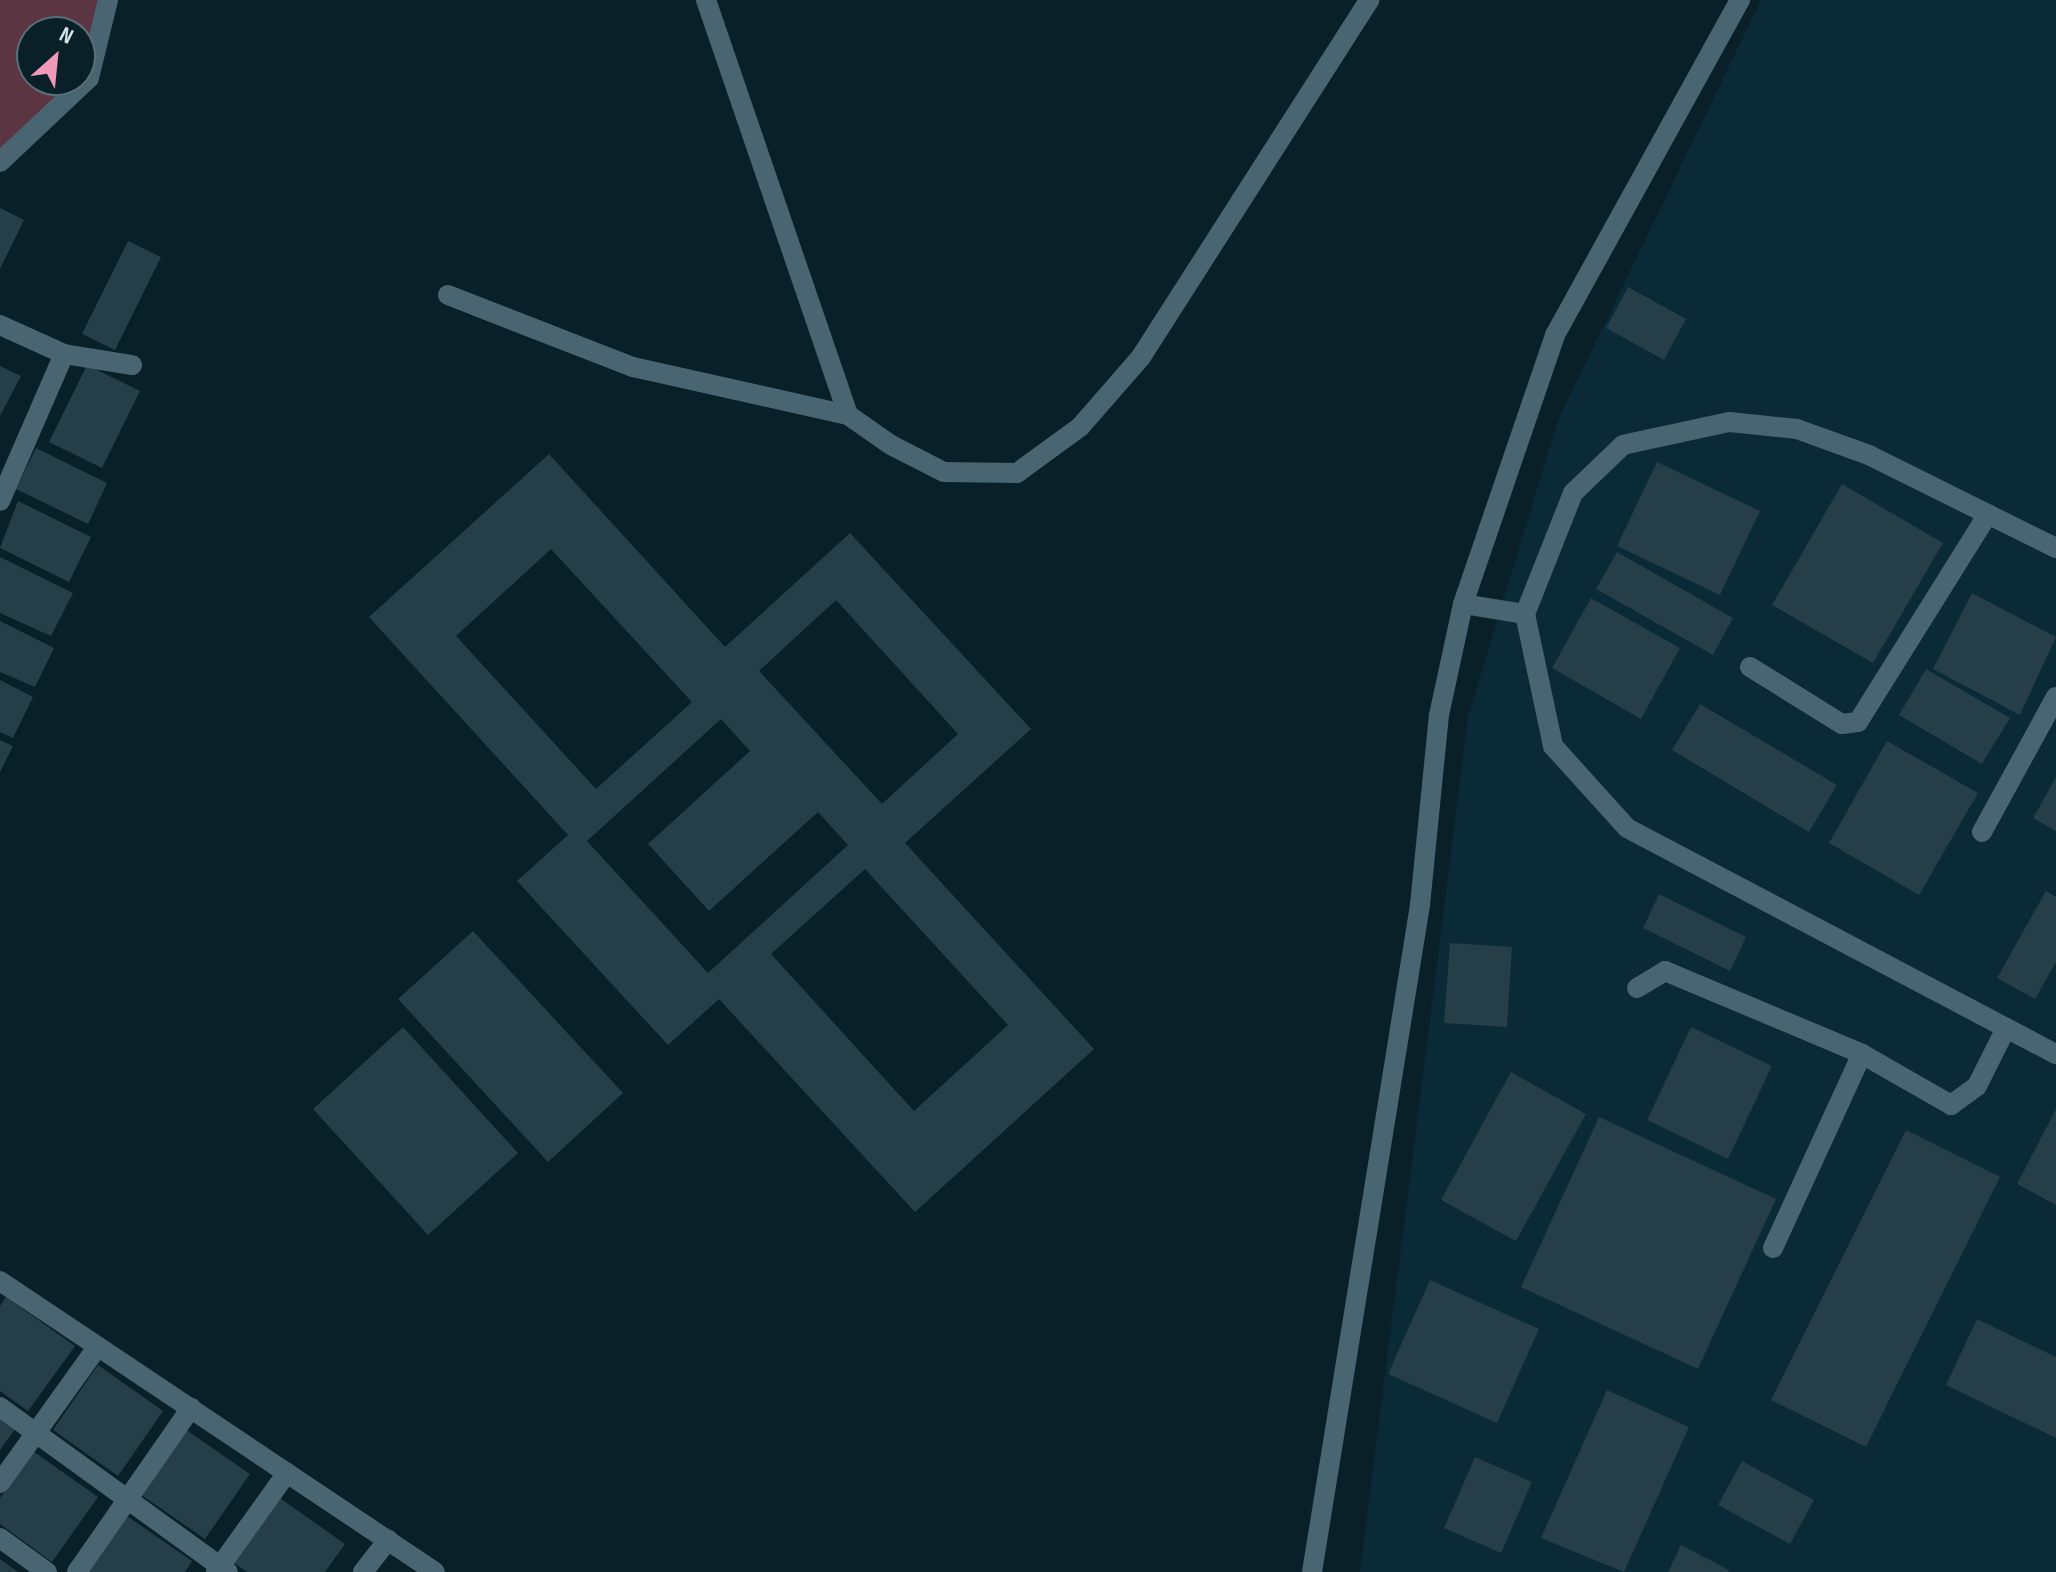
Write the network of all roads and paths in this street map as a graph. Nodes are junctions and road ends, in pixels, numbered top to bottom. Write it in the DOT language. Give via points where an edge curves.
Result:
graph roads {
  1 [pos="108,0"];
  2 [pos="706,0"];
  3 [pos="1369,0"];
  4 [pos="1740,0"];
  5 [pos="0,162"];
  6 [pos="448,295"];
  7 [pos="0,325"];
  8 [pos="64,354"];
  9 [pos="132,365"];
  10 [pos="848,415"];
  11 [pos="0,501"];
  12 [pos="1988,514"];
  13 [pos="2056,548"];
  14 [pos="1463,604"];
  15 [pos="1525,614"];
  16 [pos="1750,667"];
  17 [pos="2056,697"];
  18 [pos="1982,832"];
  19 [pos="1637,988"];
  20 [pos="2006,1028"];
  21 [pos="1862,1054"];
  22 [pos="2056,1054"];
  23 [pos="1773,1248"];
  24 [pos="0,1281"];
  25 [pos="98,1346"];
  26 [pos="0,1407"];
  27 [pos="191,1408"];
  28 [pos="36,1433"];
  29 [pos="287,1473"];
  30 [pos="0,1483"];
  31 [pos="127,1499"];
  32 [pos="0,1538"];
  33 [pos="388,1540"];
  34 [pos="221,1570"];
  35 [pos="47,1572"];
  36 [pos="77,1572"];
  37 [pos="363,1572"];
  38 [pos="435,1572"];
  39 [pos="1312,1572"];
  1 -- 5 [label="street" via="89,78"];
  2 -- 10 [label="street"];
  3 -- 10 [label="street" via="1141,357 1080,427 1017,473 944,472"];
  4 -- 14 [label="street" via="1555,335"];
  6 -- 10 [label="street" via="633,367"];
  7 -- 8 [label="street"];
  8 -- 9 [label="street"];
  8 -- 11 [label="street"];
  12 -- 13 [label="street"];
  12 -- 15 [label="street" via="1869,455 1797,429 1729,422 1623,445 1573,493"];
  12 -- 16 [label="street" via="1858,722 1842,724"];
  14 -- 15 [label="street"];
  14 -- 39 [label="street" via="1439,715 1420,905"];
  15 -- 20 [label="street" via="1553,746 1627,828"];
  17 -- 18 [label="street"];
  19 -- 21 [label="street" via="1665,971"];
  20 -- 21 [label="street" via="1977,1086 1951,1105"];
  20 -- 22 [label="street"];
  21 -- 23 [label="street"];
  24 -- 25 [label="street"];
  25 -- 27 [label="street"];
  25 -- 28 [label="street"];
  26 -- 28 [label="street"];
  27 -- 29 [label="street"];
  27 -- 31 [label="street"];
  28 -- 30 [label="street"];
  28 -- 31 [label="street"];
  29 -- 33 [label="street"];
  29 -- 34 [label="street"];
  31 -- 34 [label="street"];
  31 -- 36 [label="street"];
  32 -- 35 [label="street"];
  33 -- 37 [label="street"];
  33 -- 38 [label="street"];
}
